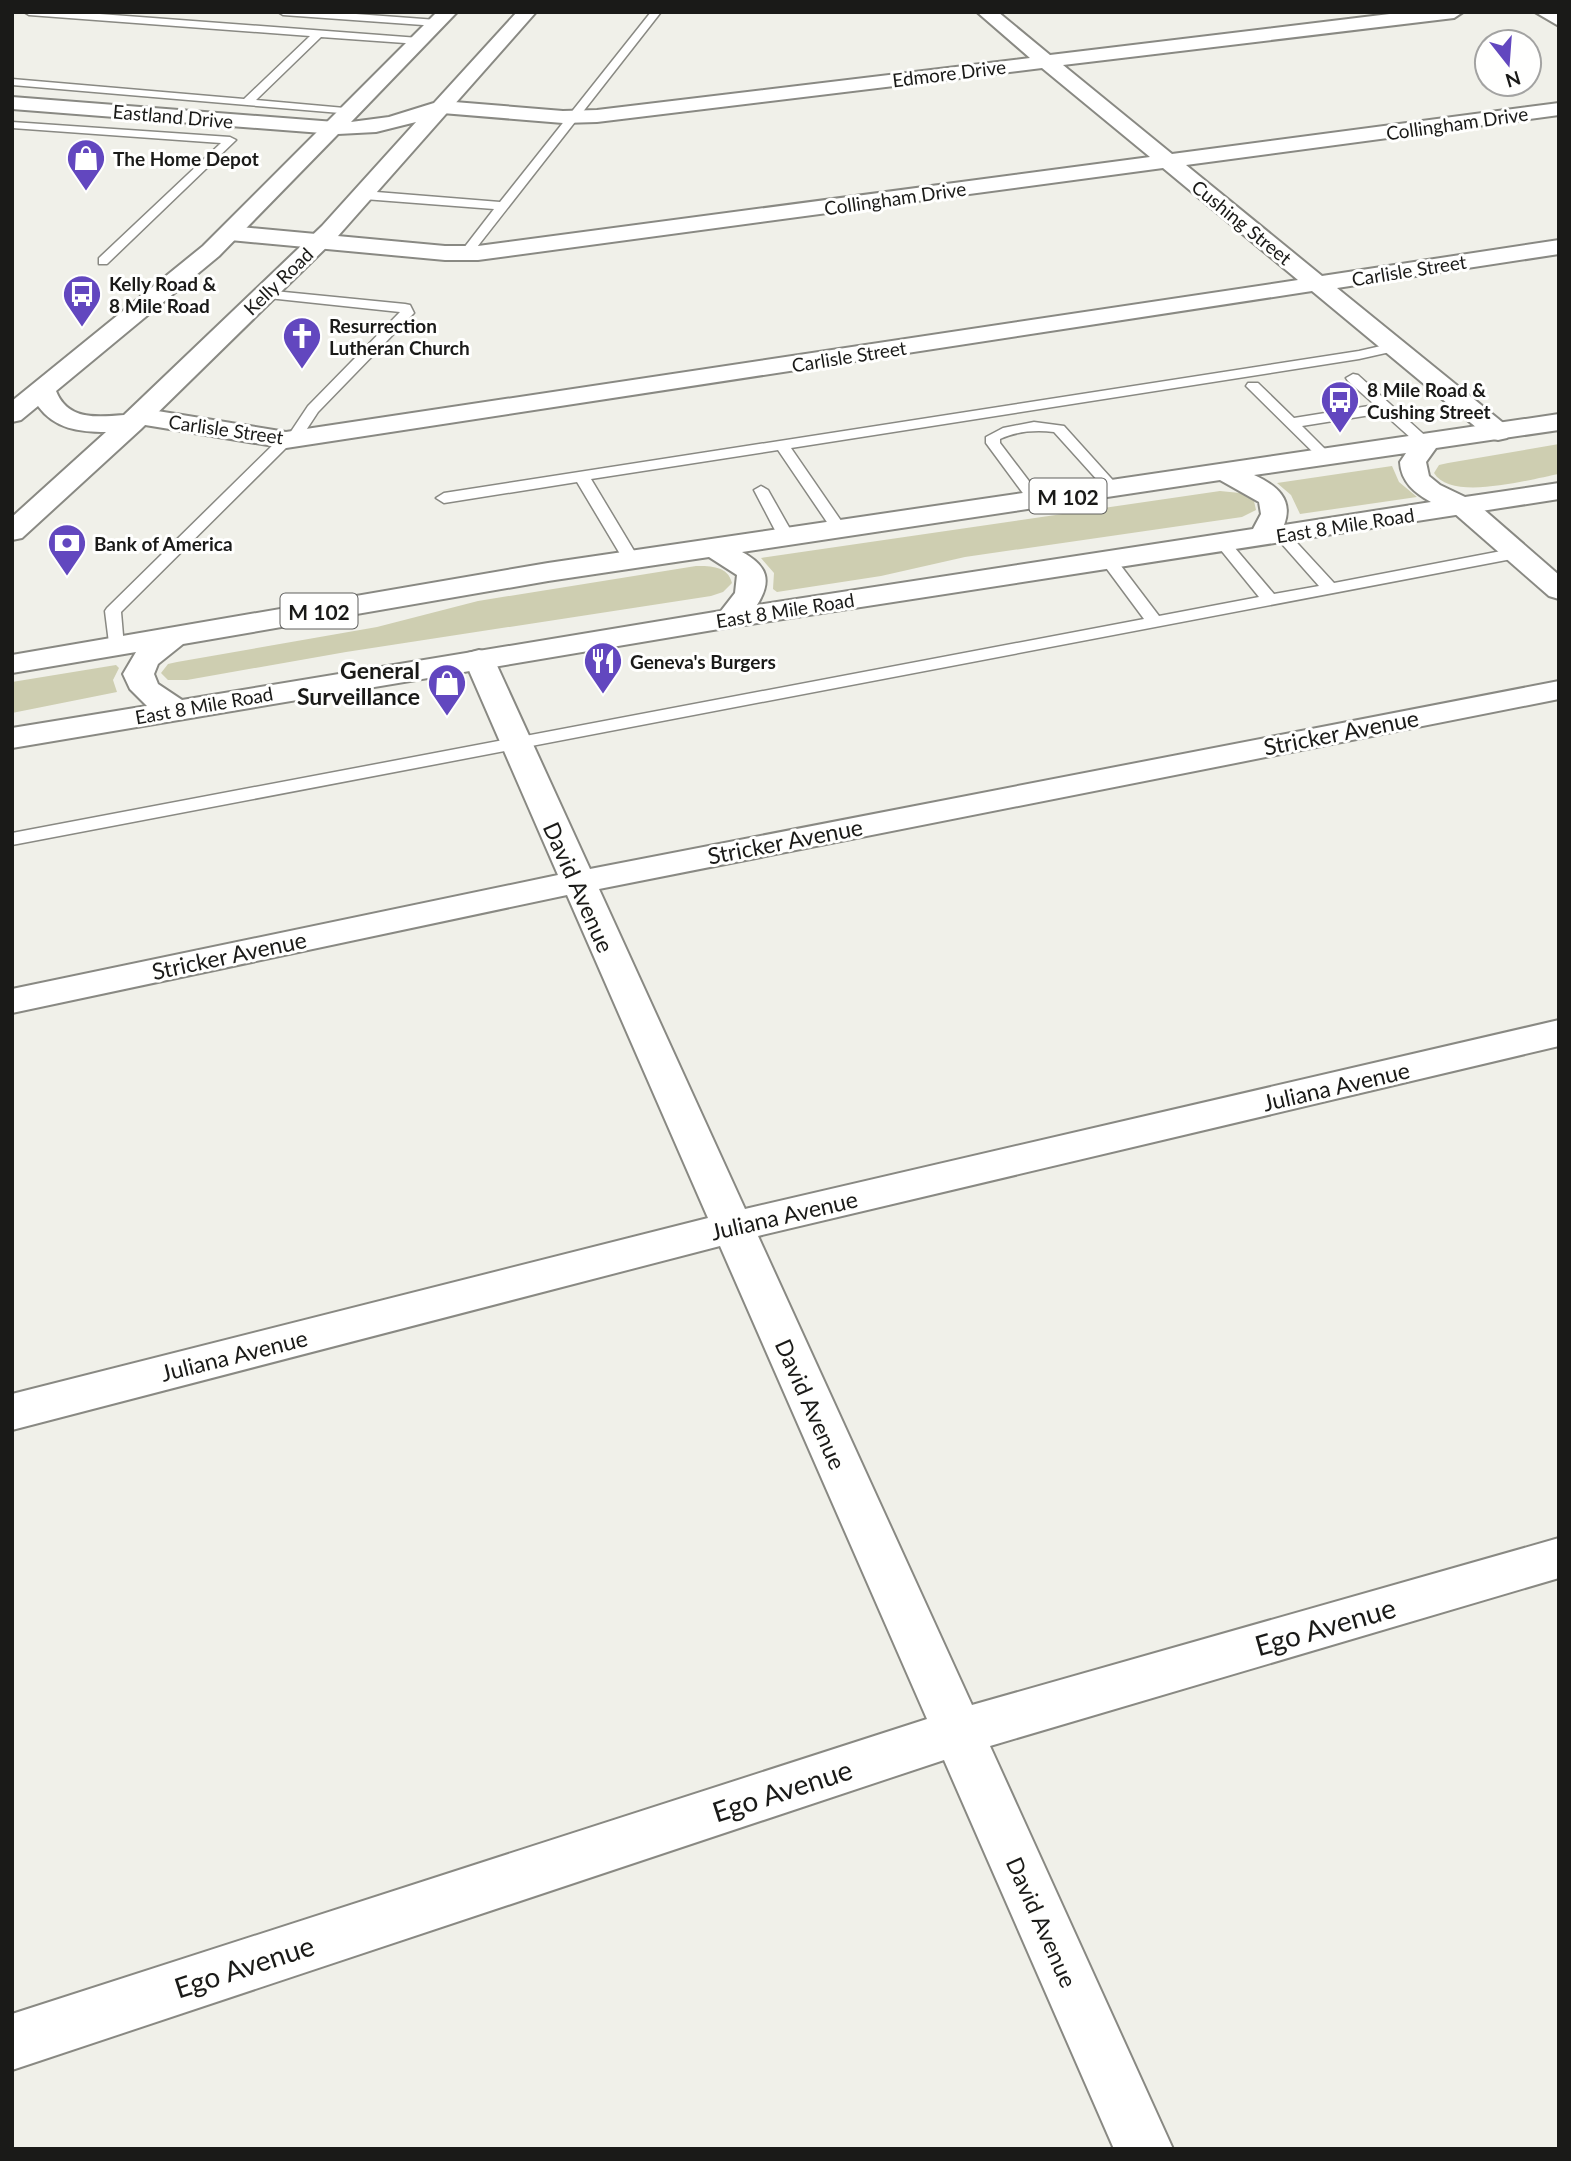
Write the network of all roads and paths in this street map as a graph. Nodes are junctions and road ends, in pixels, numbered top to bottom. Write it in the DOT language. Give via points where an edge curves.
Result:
graph roads {
  1 [pos="29,12"];
  2 [pos="283,12"];
  3 [pos="527,12"];
  4 [pos="656,12"];
  5 [pos="986,12"];
  6 [pos="1454,12"];
  7 [pos="1544,12"];
  8 [pos="375,15"];
  9 [pos="443,18"];
  10 [pos="1559,20"];
  11 [pos="318,34"];
  12 [pos="419,41"];
  13 [pos="1046,62"];
  14 [pos="12,82"];
  15 [pos="248,101"];
  16 [pos="12,103"];
  17 [pos="442,107"];
  18 [pos="1559,109"];
  19 [pos="352,111"];
  20 [pos="575,118"];
  21 [pos="12,125"];
  22 [pos="335,128"];
  23 [pos="1168,162"];
  24 [pos="364,195"];
  25 [pos="504,206"];
  26 [pos="230,233"];
  27 [pos="319,242"];
  28 [pos="1559,247"];
  29 [pos="466,253"];
  30 [pos="103,261"];
  31 [pos="1318,285"];
  32 [pos="264,294"];
  33 [pos="1394,347"];
  34 [pos="1353,378"];
  35 [pos="1253,386"];
  36 [pos="44,389"];
  37 [pos="1386,408"];
  38 [pos="12,414"];
  39 [pos="135,419"];
  40 [pos="1559,422"];
  41 [pos="1291,423"];
  42 [pos="1498,432"];
  43 [pos="290,439"];
  44 [pos="1426,444"];
  45 [pos="783,447"];
  46 [pos="1327,458"];
  47 [pos="1228,474"];
  48 [pos="582,477"];
  49 [pos="761,490"];
  50 [pos="1114,490"];
  51 [pos="1559,491"];
  52 [pos="444,498"];
  53 [pos="1037,501"];
  54 [pos="1464,507"];
  55 [pos="838,528"];
  56 [pos="12,532"];
  57 [pos="786,536"];
  58 [pos="1272,537"];
  59 [pos="1224,544"];
  60 [pos="710,547"];
  61 [pos="1517,553"];
  62 [pos="631,559"];
  63 [pos="1109,561"];
  64 [pos="1331,588"];
  65 [pos="1559,590"];
  66 [pos="1270,600"];
  67 [pos="731,618"];
  68 [pos="1155,622"];
  69 [pos="173,637"];
  70 [pos="116,646"];
  71 [pos="480,659"];
  72 [pos="12,664"];
  73 [pos="1559,690"];
  74 [pos="175,709"];
  75 [pos="12,738"];
  76 [pos="515,742"];
  77 [pos="12,839"];
  78 [pos="577,882"];
  79 [pos="12,1001"];
  80 [pos="1559,1034"];
  81 [pos="732,1227"];
  82 [pos="12,1412"];
  83 [pos="1559,1558"];
  84 [pos="959,1732"];
  85 [pos="12,2042"];
  86 [pos="1144,2149"];
  1 -- 11 [label="lane"];
  2 -- 8 [label="lane"];
  3 -- 17 [label="main road, Kelly Road"];
  4 -- 20 [label="lane"];
  5 -- 13 [label="main road, Cushing Street"];
  6 -- 13 [label="main road, Edmore Drive"];
  7 -- 10 [label="main road"];
  8 -- 9 [label="lane"];
  9 -- 12 [label="main road"];
  11 -- 12 [label="lane"];
  11 -- 15 [label="lane"];
  12 -- 19 [label="main road"];
  13 -- 20 [label="main road, Edmore Drive"];
  13 -- 23 [label="main road, Cushing Street"];
  14 -- 15 [label="lane"];
  15 -- 19 [label="lane"];
  16 -- 22 [label="main road, Eastland Drive"];
  17 -- 20 [label="main road, Edmore Drive"];
  17 -- 22 [label="main road, Eastland Drive" via="394,123"];
  17 -- 24 [label="main road, Kelly Road"];
  18 -- 23 [label="main road, Collingham Drive"];
  19 -- 22 [label="main road"];
  20 -- 25 [label="lane"];
  21 -- 30 [label="lane" via="230,140"];
  22 -- 26 [label="main road"];
  23 -- 29 [label="main road, Collingham Drive"];
  23 -- 31 [label="main road, Cushing Street"];
  24 -- 25 [label="lane"];
  24 -- 27 [label="main road, Kelly Road"];
  25 -- 29 [label="lane"];
  26 -- 27 [label="main road, Collingham Drive"];
  26 -- 36 [label="main road"];
  27 -- 29 [label="main road, Collingham Drive"];
  27 -- 32 [label="main road, Kelly Road"];
  28 -- 31 [label="main road, Carlisle Street"];
  31 -- 33 [label="main road, Cushing Street"];
  31 -- 43 [label="main road, Carlisle Street"];
  32 -- 39 [label="main road, Kelly Road"];
  32 -- 43 [label="lane" via="405,308 407,313 313,409"];
  33 -- 42 [label="main road, Cushing Street"];
  33 -- 45 [label="lane"];
  34 -- 37 [label="lane"];
  35 -- 41 [label="lane"];
  36 -- 38 [label="main road"];
  36 -- 39 [label="main road, Carlisle Street" via="47,404 62,418 86,424"];
  37 -- 41 [label="lane"];
  37 -- 44 [label="lane"];
  39 -- 43 [label="main road, Carlisle Street"];
  39 -- 56 [label="main road, Kelly Road"];
  40 -- 42 [label="main road, M 102"];
  41 -- 46 [label="lane"];
  42 -- 44 [label="main road, M 102"];
  43 -- 70 [label="lane" via="113,611"];
  44 -- 46 [label="main road, M 102"];
  44 -- 54 [label="main road" via="1413,462 1415,477"];
  45 -- 48 [label="lane"];
  45 -- 55 [label="lane"];
  46 -- 47 [label="main road, M 102"];
  47 -- 50 [label="main road, M 102"];
  47 -- 58 [label="main road" via="1273,500"];
  48 -- 52 [label="lane"];
  48 -- 62 [label="lane"];
  49 -- 57 [label="lane"];
  50 -- 53 [label="main road, M 102"];
  50 -- 53 [label="lane" via="1059,429 1037,427 993,437"];
  51 -- 54 [label="main road, East 8 Mile Road"];
  53 -- 55 [label="main road, M 102"];
  54 -- 58 [label="main road, East 8 Mile Road"];
  54 -- 61 [label="main road"];
  55 -- 57 [label="main road, M 102"];
  57 -- 60 [label="main road, M 102"];
  58 -- 59 [label="main road, East 8 Mile Road"];
  58 -- 64 [label="lane"];
  59 -- 63 [label="main road, East 8 Mile Road"];
  59 -- 66 [label="lane"];
  60 -- 62 [label="main road, M 102"];
  60 -- 67 [label="main road" via="740,562 752,576 751,594"];
  61 -- 64 [label="lane"];
  61 -- 65 [label="main road"];
  62 -- 69 [label="main road, M 102"];
  63 -- 67 [label="main road, East 8 Mile Road"];
  63 -- 68 [label="lane"];
  64 -- 66 [label="lane"];
  66 -- 68 [label="lane"];
  67 -- 71 [label="main road, East 8 Mile Road"];
  68 -- 76 [label="lane"];
  69 -- 70 [label="main road, M 102"];
  69 -- 74 [label="main road" via="150,653 138,674 145,691"];
  70 -- 72 [label="main road, M 102"];
  71 -- 74 [label="main road, East 8 Mile Road"];
  71 -- 76 [label="main road, David Avenue"];
  73 -- 78 [label="main road, Stricker Avenue"];
  74 -- 75 [label="main road, East 8 Mile Road"];
  76 -- 77 [label="lane"];
  76 -- 78 [label="main road, David Avenue"];
  78 -- 79 [label="main road, Stricker Avenue"];
  78 -- 81 [label="main road, David Avenue"];
  80 -- 81 [label="main road, Juliana Avenue"];
  81 -- 82 [label="main road, Juliana Avenue"];
  81 -- 84 [label="main road, David Avenue"];
  83 -- 84 [label="main road, Ego Avenue"];
  84 -- 85 [label="main road, Ego Avenue"];
  84 -- 86 [label="main road, David Avenue"];
}
